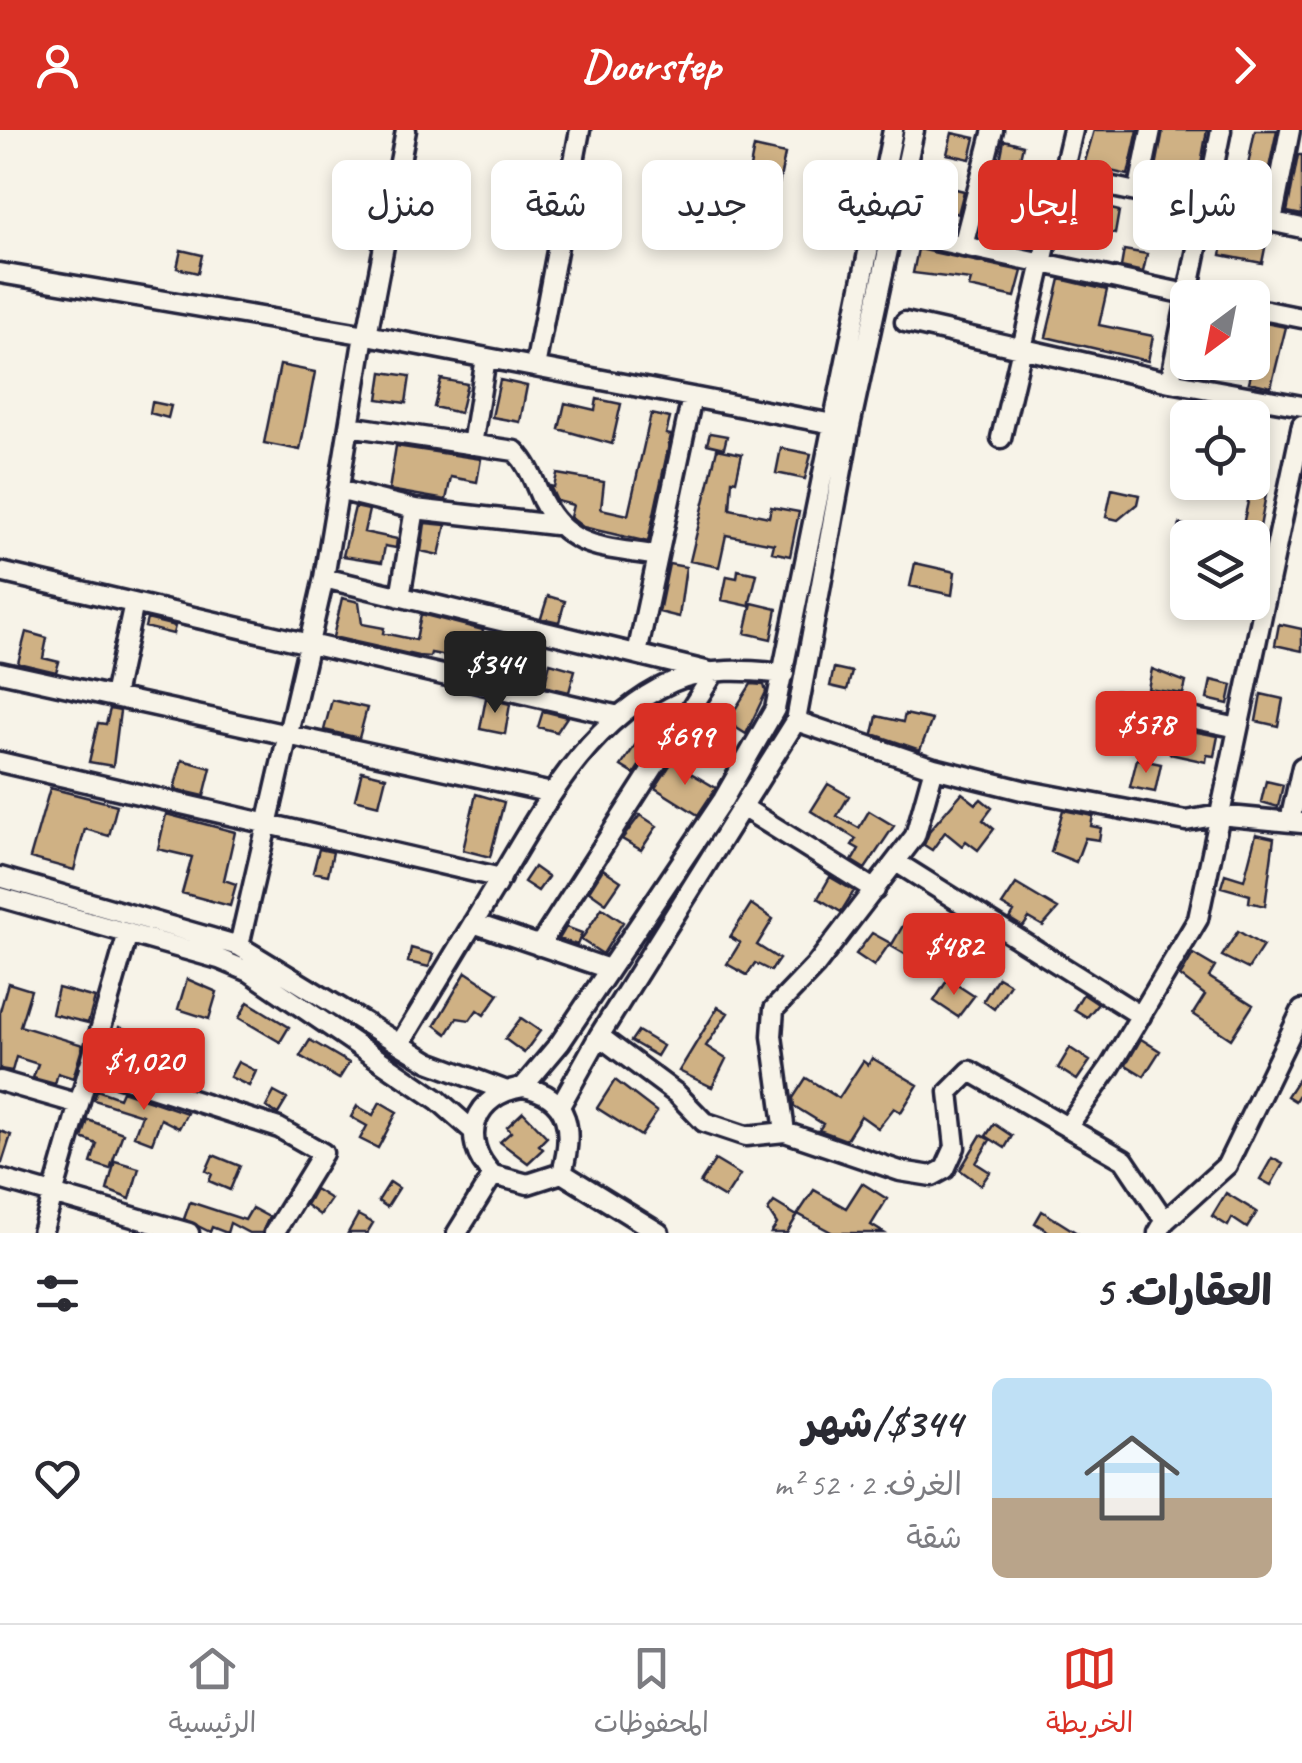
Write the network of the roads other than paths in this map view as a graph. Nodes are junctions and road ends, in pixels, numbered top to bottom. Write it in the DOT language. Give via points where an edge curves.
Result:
graph roads {
  1 [pos="406,130"];
  2 [pos="580,130"];
  3 [pos="893,130"];
  4 [pos="914,130"];
  5 [pos="993,130"];
  6 [pos="1073,130"];
  7 [pos="1151,130"];
  8 [pos="1221,130"];
  9 [pos="1290,130"];
  10 [pos="908,160"];
  11 [pos="1066,160"];
  12 [pos="1145,160"];
  13 [pos="1215,160"];
  14 [pos="1272,221"];
  15 [pos="1302,228"];
  16 [pos="958,245"];
  17 [pos="964,246"];
  18 [pos="890,250"];
  19 [pos="1045,250"];
  20 [pos="1202,250"];
  21 [pos="1042,262"];
  22 [pos="0,273"];
  23 [pos="1199,280"];
  24 [pos="1170,290"];
  25 [pos="1270,312"];
  26 [pos="1302,318"];
  27 [pos="904,322"];
  28 [pos="366,335"];
  29 [pos="1022,348"];
  30 [pos="486,358"];
  31 [pos="535,367"];
  32 [pos="1170,382"];
  33 [pos="692,397"];
  34 [pos="1302,406"];
  35 [pos="833,424"];
  36 [pos="1302,424"];
  37 [pos="349,426"];
  38 [pos="1001,438"];
  39 [pos="472,445"];
  40 [pos="338,490"];
  41 [pos="1294,500"];
  42 [pos="414,509"];
  43 [pos="555,525"];
  44 [pos="658,556"];
  45 [pos="0,572"];
  46 [pos="324,578"];
  47 [pos="400,597"];
  48 [pos="134,603"];
  49 [pos="309,644"];
  50 [pos="638,654"];
  51 [pos="0,672"];
  52 [pos="714,673"];
  53 [pos="784,674"];
  54 [pos="114,696"];
  55 [pos="1116,702"];
  56 [pos="619,716"];
  57 [pos="796,721"];
  58 [pos="1238,728"];
  59 [pos="290,732"];
  60 [pos="0,762"];
  61 [pos="1302,767"];
  62 [pos="934,768"];
  63 [pos="552,793"];
  64 [pos="744,808"];
  65 [pos="1219,815"];
  66 [pos="1296,822"];
  67 [pos="268,824"];
  68 [pos="896,862"];
  69 [pos="0,877"];
  70 [pos="501,878"];
  71 [pos="875,890"];
  72 [pos="0,897"];
  73 [pos="473,923"];
  74 [pos="128,933"];
  75 [pos="238,946"];
  76 [pos="539,946"];
  77 [pos="609,969"];
  78 [pos="1302,1010"];
  79 [pos="1141,1016"];
  80 [pos="599,1036"];
  81 [pos="400,1044"];
  82 [pos="89,1067"];
  83 [pos="0,1081"];
  84 [pos="524,1087"];
  85 [pos="504,1090"];
  86 [pos="79,1104"];
  87 [pos="560,1106"];
  88 [pos="1068,1126"];
  89 [pos="472,1130"];
  90 [pos="785,1132"];
  91 [pos="562,1173"];
  92 [pos="492,1175"];
  93 [pos="0,1178"];
  94 [pos="53,1194"];
  95 [pos="1161,1227"];
  96 [pos="42,1233"];
  97 [pos="189,1233"];
  98 [pos="274,1233"];
  99 [pos="457,1233"];
  100 [pos="659,1233"];
  1 -- 28 [label="street"];
  2 -- 31 [label="street"];
  3 -- 35 [label="street"];
  4 -- 10 [label="street"];
  5 -- 17 [label="street"];
  6 -- 11 [label="street"];
  7 -- 12 [label="street"];
  8 -- 13 [label="street"];
  9 -- 14 [label="street"];
  14 -- 15 [label="street"];
  16 -- 17 [label="street"];
  17 -- 21 [label="street"];
  18 -- 57 [label="street"];
  19 -- 21 [label="street"];
  20 -- 23 [label="street"];
  21 -- 24 [label="street"];
  21 -- 29 [label="street"];
  22 -- 28 [label="street"];
  25 -- 26 [label="street"];
  27 -- 29 [label="street"];
  28 -- 30 [label="street"];
  28 -- 37 [label="street"];
  29 -- 32 [label="street"];
  29 -- 38 [label="street"];
  30 -- 31 [label="street"];
  30 -- 39 [label="street"];
  31 -- 33 [label="street"];
  32 -- 34 [label="street"];
  33 -- 35 [label="street"];
  33 -- 44 [label="street"];
  35 -- 53 [label="street"];
  36 -- 41 [label="street"];
  37 -- 39 [label="street"];
  37 -- 40 [label="street"];
  39 -- 43 [label="street" via="515,451"];
  40 -- 42 [label="street"];
  40 -- 46 [label="street"];
  41 -- 58 [label="street"];
  42 -- 43 [label="street"];
  42 -- 47 [label="street"];
  43 -- 44 [label="street" via="586,544"];
  44 -- 50 [label="street"];
  45 -- 48 [label="street"];
  46 -- 47 [label="street"];
  46 -- 49 [label="street"];
  47 -- 50 [label="street"];
  48 -- 49 [label="street"];
  48 -- 54 [label="street"];
  49 -- 56 [label="street"];
  49 -- 59 [label="street"];
  50 -- 52 [label="street"];
  51 -- 54 [label="street"];
  52 -- 53 [label="street"];
  52 -- 56 [label="street" via="674,680"];
  52 -- 76 [label="street"];
  53 -- 77 [label="street" via="757,744"];
  54 -- 59 [label="street"];
  55 -- 58 [label="street"];
  56 -- 63 [label="street"];
  57 -- 62 [label="street"];
  57 -- 64 [label="street"];
  58 -- 65 [label="street"];
  59 -- 63 [label="street"];
  59 -- 67 [label="street"];
  60 -- 67 [label="street"];
  61 -- 66 [label="street"];
  62 -- 65 [label="street" via="1186,821"];
  62 -- 68 [label="street" via="915,836"];
  63 -- 70 [label="street"];
  64 -- 71 [label="street"];
  64 -- 80 [label="street"];
  65 -- 66 [label="street"];
  65 -- 79 [label="street" via="1198,918"];
  67 -- 70 [label="street"];
  67 -- 75 [label="street"];
  68 -- 71 [label="street"];
  68 -- 79 [label="street"];
  69 -- 75 [label="street"];
  70 -- 73 [label="street"];
  71 -- 90 [label="street" via="774,1009"];
  72 -- 74 [label="street"];
  73 -- 76 [label="street"];
  73 -- 81 [label="street"];
  74 -- 82 [label="street"];
  74 -- 89 [label="street" via="250,972"];
  75 -- 81 [label="street"];
  76 -- 77 [label="street"];
  77 -- 84 [label="street"];
  78 -- 95 [label="street" via="1227,1165"];
  79 -- 88 [label="street"];
  80 -- 87 [label="street"];
  80 -- 90 [label="street" via="704,1122 746,1136"];
  81 -- 85 [label="street" via="470,1081"];
  82 -- 86 [label="street"];
  82 -- 98 [label="street" via="279,1128 323,1153"];
  83 -- 86 [label="street"];
  84 -- 85 [label="street"];
  84 -- 87 [label="street"];
  85 -- 89 [label="street" via="478,1113"];
  86 -- 94 [label="street"];
  87 -- 91 [label="street" via="570,1136"];
  88 -- 90 [label="street" via="970,1071 949,1092 955,1147 945,1169 932,1176 900,1172"];
  88 -- 95 [label="street" via="1124,1160"];
  89 -- 92 [label="street" via="474,1147"];
  91 -- 92 [label="street" via="528,1184"];
  91 -- 100 [label="street"];
  92 -- 99 [label="street"];
  93 -- 94 [label="street"];
  94 -- 96 [label="street"];
  94 -- 97 [label="street"];
}
